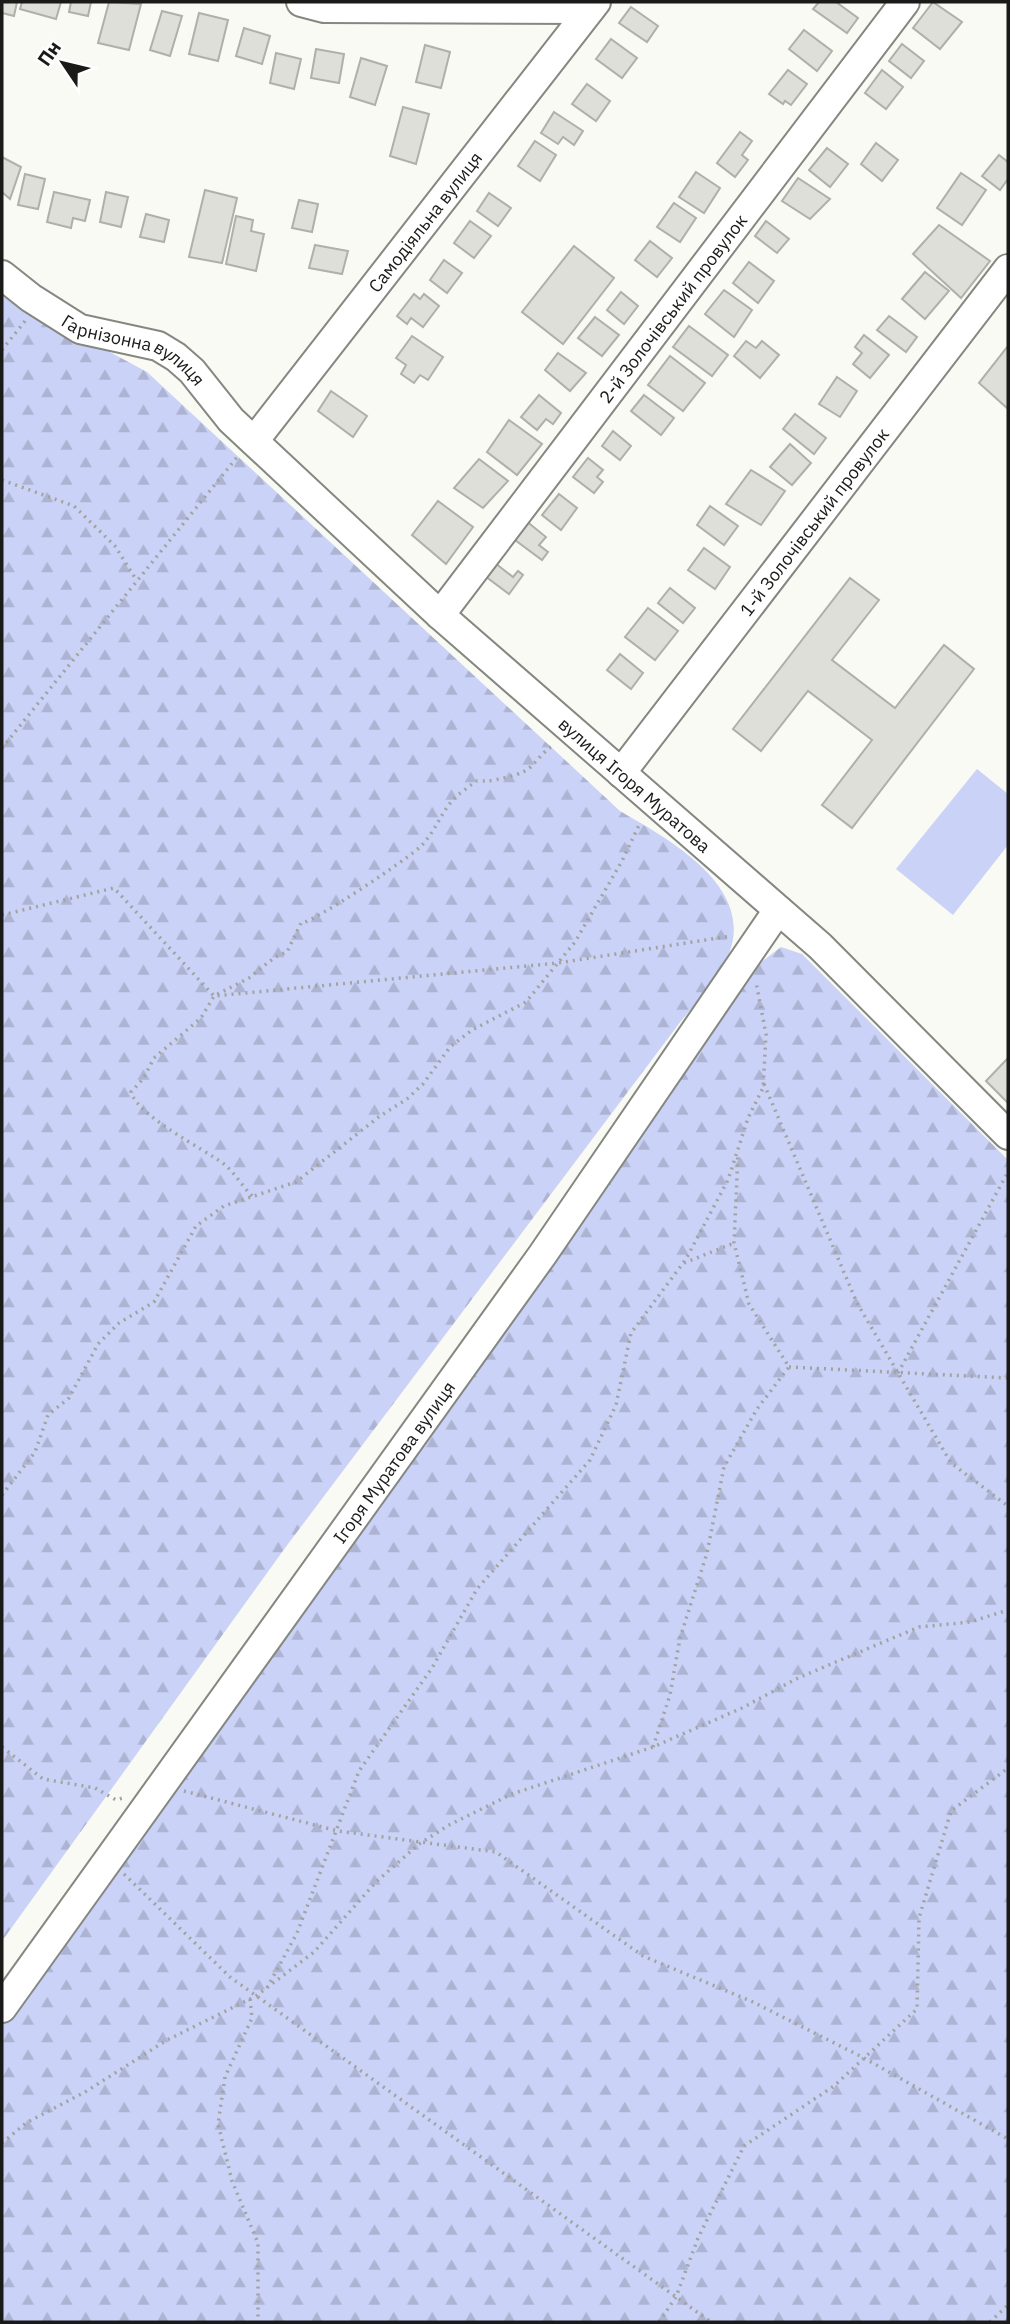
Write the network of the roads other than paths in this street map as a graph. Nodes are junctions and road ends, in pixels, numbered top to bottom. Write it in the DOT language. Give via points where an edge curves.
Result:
graph roads {
  1 [pos="302,2"];
  2 [pos="905,2"];
  3 [pos="593,5"];
  4 [pos="1008,269"];
  5 [pos="2,275"];
  6 [pos="254,441"];
  7 [pos="440,615"];
  8 [pos="621,773"];
  9 [pos="764,930"];
  10 [pos="1008,1135"];
  11 [pos="2,2007"];
  1 -- 3 [label="street" via="324,8"];
  2 -- 7 [label="street, 2-й Золочівський провулок"];
  3 -- 6 [label="street, Самодіяльна вулиця"];
  4 -- 8 [label="street, 1-й Золочівський провулок"];
  5 -- 6 [label="street, Гарнізонна вулиця" via="80,329 158,346 176,357"];
  6 -- 7 [label="street, вулиця Ігоря Муратова"];
  7 -- 8 [label="street, вулиця Ігоря Муратова"];
  8 -- 9 [label="street, вулиця Ігоря Муратова"];
  9 -- 10 [label="street, вулиця Ігоря Муратова" via="821,946"];
  9 -- 11 [label="street, Ігоря Муратова вулиця" via="542,1254"];
}
